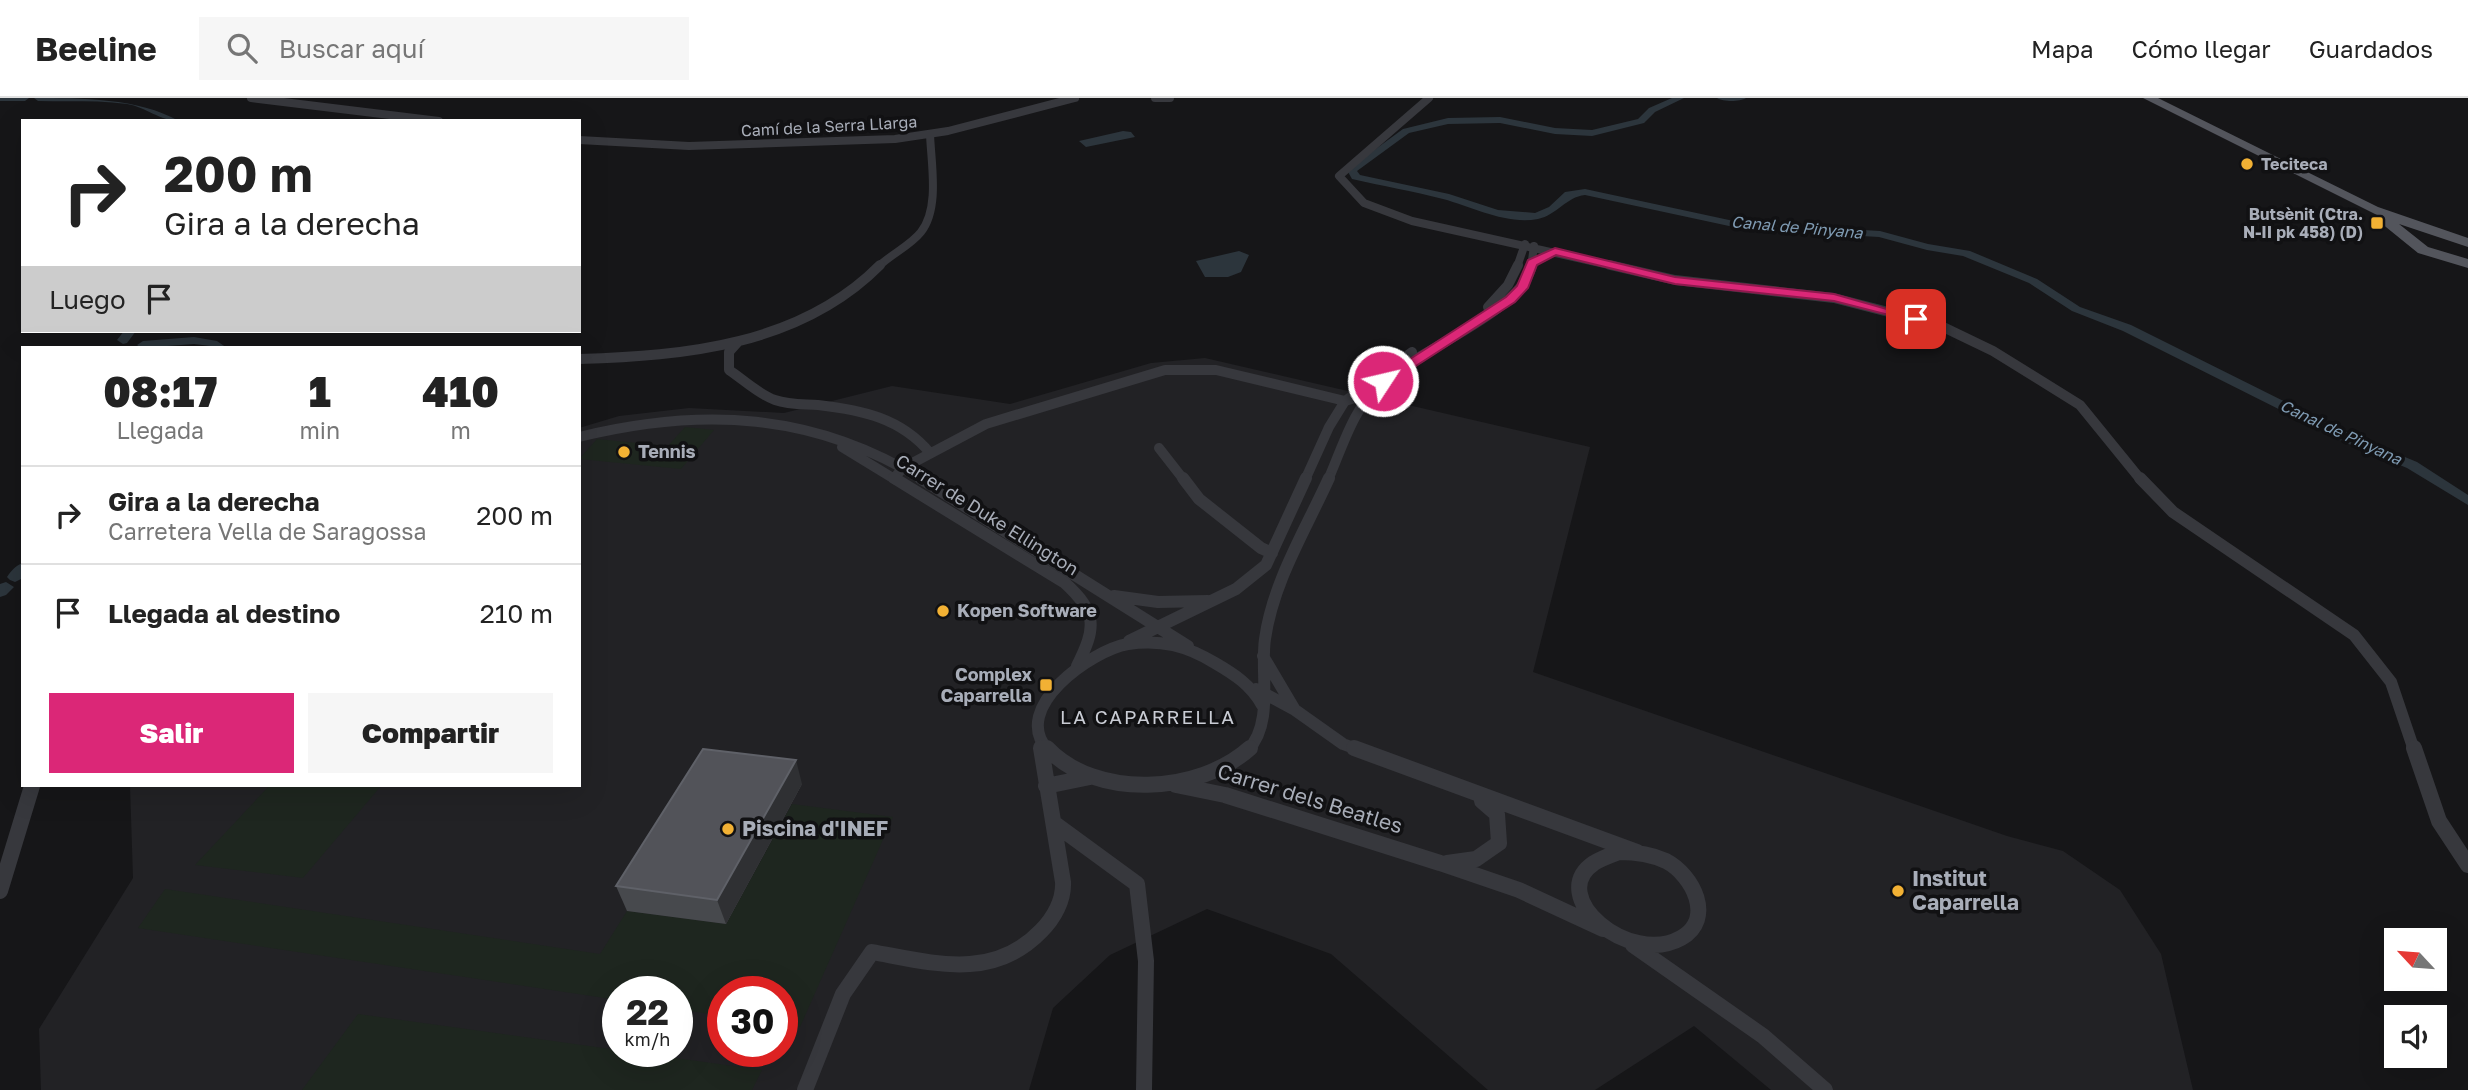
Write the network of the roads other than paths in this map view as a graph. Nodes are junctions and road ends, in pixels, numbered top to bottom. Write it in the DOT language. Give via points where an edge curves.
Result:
graph roads {
  1 [pos="251,98"];
  2 [pos="1075,98"];
  3 [pos="1155,98"];
  4 [pos="1170,98"];
  5 [pos="1429,98"];
  6 [pos="2149,98"];
  7 [pos="423,119"];
  8 [pos="930,134"];
  9 [pos="581,140"];
  10 [pos="2373,210"];
  11 [pos="2440,233"];
  12 [pos="2406,237"];
  13 [pos="1501,239"];
  14 [pos="2466,242"];
  15 [pos="1530,245"];
  16 [pos="1555,252"];
  17 [pos="1519,263"];
  18 [pos="1532,263"];
  19 [pos="2465,264"];
  20 [pos="737,343"];
  21 [pos="581,359"];
  22 [pos="1373,385"];
  23 [pos="1310,393"];
  24 [pos="1345,401"];
  25 [pos="1333,420"];
  26 [pos="1352,424"];
  27 [pos="805,431"];
  28 [pos="581,437"];
  29 [pos="842,447"];
  30 [pos="1160,448"];
  31 [pos="930,453"];
  32 [pos="889,459"];
  33 [pos="903,468"];
  34 [pos="917,476"];
  35 [pos="894,478"];
  36 [pos="1272,553"];
  37 [pos="1106,594"];
  38 [pos="1215,600"];
  39 [pos="1159,628"];
  40 [pos="1119,646"];
  41 [pos="1191,648"];
  42 [pos="1262,656"];
  43 [pos="1077,666"];
  44 [pos="1262,698"];
  45 [pos="1295,710"];
  46 [pos="1041,744"];
  47 [pos="1090,777"];
  48 [pos="1165,783"];
  49 [pos="1046,786"];
  50 [pos="32,787"];
  51 [pos="1478,796"];
  52 [pos="1055,824"];
  53 [pos="1637,852"];
  54 [pos="1440,863"];
  55 [pos="2468,866"];
  56 [pos="0,891"];
  57 [pos="1603,929"];
  58 [pos="1630,943"];
  59 [pos="805,1090"];
  60 [pos="1144,1090"];
  61 [pos="1825,1090"];
  1 -- 7 [label="street"];
  2 -- 8 [label="street, Camí de la Serra Llarga"];
  3 -- 4 [label="street"];
  5 -- 13 [label="street" via="1339,176 1364,203 1389,213"];
  6 -- 10 [label="main road"];
  8 -- 9 [label="street, Camí de la Serra Llarga" via="689,146"];
  8 -- 20 [label="street" via="929,212 923,231 842,299 782,328"];
  10 -- 11 [label="main road"];
  10 -- 12 [label="main road"];
  11 -- 12 [label="main road" via="2415,231"];
  11 -- 14 [label="main road"];
  12 -- 19 [label="main road" via="2423,250"];
  13 -- 15 [label="street"];
  13 -- 17 [label="street"];
  15 -- 16 [label="street"];
  15 -- 17 [label="street"];
  15 -- 18 [label="street"];
  16 -- 18 [label="street"];
  16 -- 55 [label="street" via="1675,280 1834,298 1939,325 2053,386 2080,405 2149,490 2173,512 2354,635 2391,682 2440,821"];
  17 -- 22 [label="street" via="1506,291 1481,313 1408,354"];
  18 -- 22 [label="street" via="1522,288 1510,300"];
  20 -- 21 [label="street" via="690,353"];
  20 -- 31 [label="street" via="729,352 729,370 771,398 862,410 910,430"];
  22 -- 23 [label="street"];
  22 -- 24 [label="street"];
  22 -- 26 [label="street"];
  23 -- 24 [label="street"];
  23 -- 25 [label="street" via="1328,405"];
  23 -- 31 [label="street" via="1216,370 1165,370 986,424"];
  24 -- 25 [label="street"];
  24 -- 26 [label="street"];
  25 -- 36 [label="street"];
  26 -- 42 [label="street" via="1271,608"];
  27 -- 28 [label="street, Carrer de Duke Ellington" via="748,417 672,418"];
  27 -- 29 [label="street, Carrer de Duke Ellington"];
  27 -- 32 [label="street, Carrer de Duke Ellington" via="835,437"];
  29 -- 33 [label="street, Carrer de Duke Ellington"];
  29 -- 35 [label="street, Carrer de Duke Ellington"];
  30 -- 36 [label="street" via="1199,499"];
  31 -- 32 [label="street"];
  31 -- 33 [label="street"];
  31 -- 34 [label="street"];
  32 -- 33 [label="street, Carrer de Duke Ellington"];
  33 -- 34 [label="street, Carrer de Duke Ellington"];
  33 -- 35 [label="street"];
  34 -- 37 [label="street, Carrer de Duke Ellington"];
  35 -- 43 [label="street, Carrer de Duke Ellington" via="1065,583 1086,601 1094,622"];
  36 -- 38 [label="street" via="1253,577"];
  37 -- 38 [label="street, Carrer de Duke Ellington" via="1158,602"];
  37 -- 39 [label="street, Carrer de Duke Ellington"];
  38 -- 39 [label="street"];
  39 -- 40 [label="street"];
  39 -- 41 [label="street, Carrer de Duke Ellington"];
  40 -- 41 [label="street" via="1149,643"];
  40 -- 43 [label="street"];
  41 -- 44 [label="street" via="1249,684"];
  42 -- 44 [label="street"];
  42 -- 45 [label="street"];
  43 -- 46 [label="street" via="1046,697 1039,727"];
  44 -- 45 [label="street"];
  44 -- 48 [label="street" via="1262,718 1253,746 1232,764 1204,778"];
  45 -- 51 [label="street" via="1343,744"];
  46 -- 47 [label="street" via="1059,761"];
  46 -- 49 [label="street"];
  47 -- 48 [label="street"];
  47 -- 49 [label="street"];
  48 -- 54 [label="street, Carrer dels Beatles" via="1225,795"];
  49 -- 52 [label="street"];
  50 -- 56 [label="street"];
  51 -- 53 [label="street"];
  51 -- 54 [label="street, Carrer dels Beatles" via="1497,814 1499,843 1472,862"];
  52 -- 59 [label="street" via="1064,885 1053,916 1032,944 999,962 959,967 872,952 843,994"];
  52 -- 60 [label="street" via="1137,884 1147,952"];
  53 -- 57 [label="street" via="1603,856 1582,874 1582,902"];
  53 -- 58 [label="street" via="1656,857 1681,873 1698,894 1700,910 1696,925 1678,940 1651,946"];
  54 -- 57 [label="street, Carrer dels Beatles" via="1519,890"];
  57 -- 58 [label="street"];
  58 -- 61 [label="street" via="1763,1036"];
}
